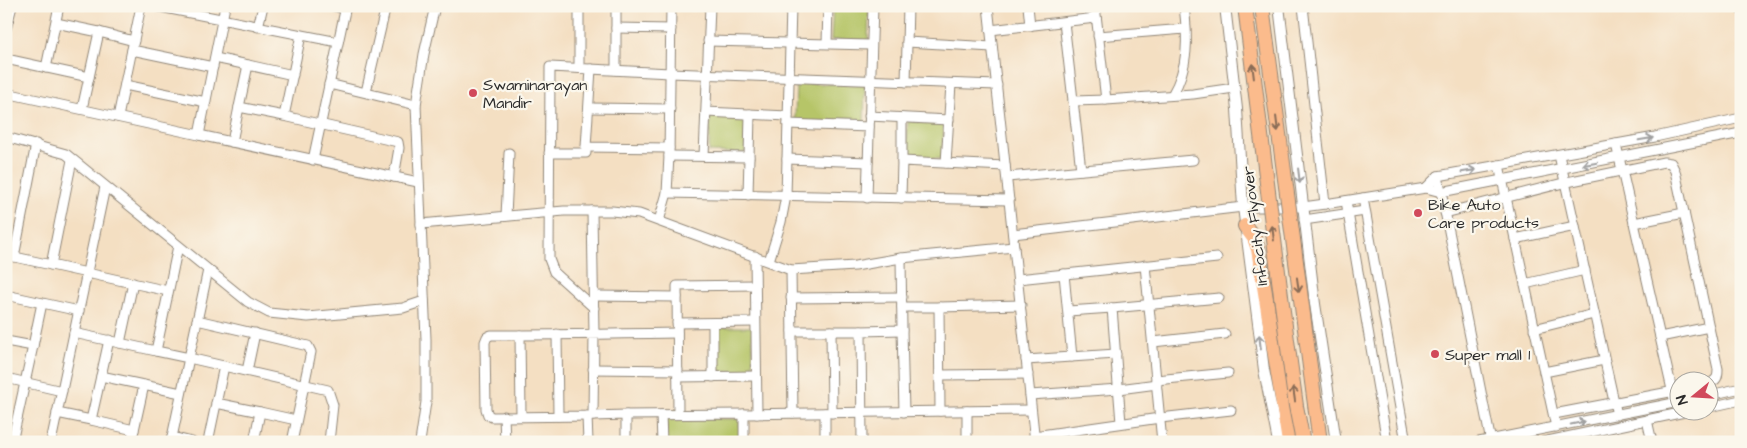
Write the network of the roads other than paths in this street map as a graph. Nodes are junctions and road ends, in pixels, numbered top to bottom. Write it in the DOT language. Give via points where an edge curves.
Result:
graph roads {
  1 [pos="12,6"];
  2 [pos="59,6"];
  3 [pos="141,6"];
  4 [pos="155,6"];
  5 [pos="225,6"];
  6 [pos="262,6"];
  7 [pos="334,6"];
  8 [pos="386,6"];
  9 [pos="435,6"];
  10 [pos="579,6"];
  11 [pos="616,6"];
  12 [pos="671,6"];
  13 [pos="710,6"];
  14 [pos="791,6"];
  15 [pos="828,6"];
  16 [pos="873,6"];
  17 [pos="908,6"];
  18 [pos="988,6"];
  19 [pos="1028,6"];
  20 [pos="1095,6"];
  21 [pos="1184,6"];
  22 [pos="1225,6"];
  23 [pos="1245,6"];
  24 [pos="1262,6"];
  25 [pos="1279,6"];
  26 [pos="1303,6"];
  27 [pos="346,8"];
  28 [pos="1096,18"];
  29 [pos="222,19"];
  30 [pos="1064,22"];
  31 [pos="56,23"];
  32 [pos="1030,26"];
  33 [pos="258,27"];
  34 [pos="616,28"];
  35 [pos="6,29"];
  36 [pos="671,29"];
  37 [pos="1185,29"];
  38 [pos="990,30"];
  39 [pos="99,32"];
  40 [pos="301,35"];
  41 [pos="1098,36"];
  42 [pos="708,41"];
  43 [pos="338,42"];
  44 [pos="790,42"];
  45 [pos="907,42"];
  46 [pos="827,44"];
  47 [pos="133,45"];
  48 [pos="871,45"];
  49 [pos="992,47"];
  50 [pos="6,59"];
  51 [pos="214,62"];
  52 [pos="248,65"];
  53 [pos="46,68"];
  54 [pos="579,68"];
  55 [pos="591,69"];
  56 [pos="616,70"];
  57 [pos="670,73"];
  58 [pos="293,74"];
  59 [pos="707,74"];
  60 [pos="89,77"];
  61 [pos="789,77"];
  62 [pos="870,80"];
  63 [pos="906,82"];
  64 [pos="329,84"];
  65 [pos="951,84"];
  66 [pos="125,85"];
  67 [pos="996,85"];
  68 [pos="1234,88"];
  69 [pos="366,92"];
  70 [pos="6,93"];
  71 [pos="1172,95"];
  72 [pos="1106,100"];
  73 [pos="1073,101"];
  74 [pos="206,102"];
  75 [pos="416,105"];
  76 [pos="240,107"];
  77 [pos="589,108"];
  78 [pos="82,109"];
  79 [pos="670,109"];
  80 [pos="706,112"];
  81 [pos="750,114"];
  82 [pos="284,116"];
  83 [pos="869,116"];
  84 [pos="118,117"];
  85 [pos="902,118"];
  86 [pos="1741,118"];
  87 [pos="788,120"];
  88 [pos="948,120"];
  89 [pos="321,124"];
  90 [pos="869,127"];
  91 [pos="1741,133"];
  92 [pos="199,135"];
  93 [pos="6,137"];
  94 [pos="232,142"];
  95 [pos="36,144"];
  96 [pos="1616,144"];
  97 [pos="586,147"];
  98 [pos="669,152"];
  99 [pos="509,153"];
  100 [pos="549,153"];
  101 [pos="1559,155"];
  102 [pos="704,156"];
  103 [pos="749,157"];
  104 [pos="1619,158"];
  105 [pos="787,159"];
  106 [pos="72,160"];
  107 [pos="314,160"];
  108 [pos="1193,160"];
  109 [pos="902,161"];
  110 [pos="868,162"];
  111 [pos="946,163"];
  112 [pos="1005,166"];
  113 [pos="1499,166"];
  114 [pos="1562,169"];
  115 [pos="1081,170"];
  116 [pos="1622,170"];
  117 [pos="1438,176"];
  118 [pos="394,177"];
  119 [pos="1007,177"];
  120 [pos="1502,181"];
  121 [pos="418,182"];
  122 [pos="1566,182"];
  123 [pos="105,187"];
  124 [pos="1426,188"];
  125 [pos="1441,192"];
  126 [pos="667,193"];
  127 [pos="748,195"];
  128 [pos="786,196"];
  129 [pos="1506,196"];
  130 [pos="867,198"];
  131 [pos="901,198"];
  132 [pos="1363,198"];
  133 [pos="1009,200"];
  134 [pos="1346,201"];
  135 [pos="1325,204"];
  136 [pos="1243,207"];
  137 [pos="1303,207"];
  138 [pos="592,211"];
  139 [pos="1365,211"];
  140 [pos="548,213"];
  141 [pos="1445,213"];
  142 [pos="1684,213"];
  143 [pos="1347,214"];
  144 [pos="506,216"];
  145 [pos="1304,220"];
  146 [pos="660,221"];
  147 [pos="1634,223"];
  148 [pos="421,224"];
  149 [pos="1245,226"];
  150 [pos="1575,226"];
  151 [pos="1013,234"];
  152 [pos="1515,239"];
  153 [pos="178,246"];
  154 [pos="1014,248"];
  155 [pos="754,256"];
  156 [pos="9,257"];
  157 [pos="901,258"];
  158 [pos="1217,258"];
  159 [pos="768,261"];
  160 [pos="51,265"];
  161 [pos="1145,265"];
  162 [pos="208,270"];
  163 [pos="791,270"];
  164 [pos="1585,270"];
  165 [pos="87,273"];
  166 [pos="1064,274"];
  167 [pos="1018,279"];
  168 [pos="133,283"];
  169 [pos="1525,284"];
  170 [pos="755,285"];
  171 [pos="168,291"];
  172 [pos="6,295"];
  173 [pos="594,296"];
  174 [pos="902,296"];
  175 [pos="677,297"];
  176 [pos="792,298"];
  177 [pos="1220,298"];
  178 [pos="424,301"];
  179 [pos="42,303"];
  180 [pos="1149,305"];
  181 [pos="1020,306"];
  182 [pos="902,307"];
  183 [pos="939,307"];
  184 [pos="594,308"];
  185 [pos="1112,308"];
  186 [pos="79,311"];
  187 [pos="1068,311"];
  188 [pos="1594,314"];
  189 [pos="197,320"];
  190 [pos="756,322"];
  191 [pos="677,323"];
  192 [pos="712,323"];
  193 [pos="1709,327"];
  194 [pos="1534,328"];
  195 [pos="902,330"];
  196 [pos="792,331"];
  197 [pos="831,331"];
  198 [pos="860,331"];
  199 [pos="74,333"];
  200 [pos="255,333"];
  201 [pos="677,333"];
  202 [pos="557,334"];
  203 [pos="594,334"];
  204 [pos="1225,334"];
  205 [pos="520,335"];
  206 [pos="1660,338"];
  207 [pos="6,340"];
  208 [pos="108,340"];
  209 [pos="1152,342"];
  210 [pos="120,343"];
  211 [pos="33,346"];
  212 [pos="156,351"];
  213 [pos="1116,354"];
  214 [pos="1072,357"];
  215 [pos="189,358"];
  216 [pos="1026,360"];
  217 [pos="1604,360"];
  218 [pos="224,366"];
  219 [pos="593,369"];
  220 [pos="1718,370"];
  221 [pos="247,371"];
  222 [pos="1670,371"];
  223 [pos="1544,372"];
  224 [pos="1228,373"];
  225 [pos="678,374"];
  226 [pos="1028,374"];
  227 [pos="940,375"];
  228 [pos="101,376"];
  229 [pos="756,376"];
  230 [pos="713,377"];
  231 [pos="6,378"];
  232 [pos="25,382"];
  233 [pos="1156,382"];
  234 [pos="304,384"];
  235 [pos="144,385"];
  236 [pos="1741,388"];
  237 [pos="1119,389"];
  238 [pos="62,391"];
  239 [pos="1670,392"];
  240 [pos="181,393"];
  241 [pos="1720,393"];
  242 [pos="1030,395"];
  243 [pos="1741,400"];
  244 [pos="1614,402"];
  245 [pos="216,403"];
  246 [pos="1670,404"];
  247 [pos="1720,405"];
  248 [pos="1032,410"];
  249 [pos="1231,410"];
  250 [pos="967,411"];
  251 [pos="260,412"];
  252 [pos="862,412"];
  253 [pos="904,412"];
  254 [pos="940,412"];
  255 [pos="57,413"];
  256 [pos="793,413"];
  257 [pos="828,413"];
  258 [pos="678,414"];
  259 [pos="744,414"];
  260 [pos="757,414"];
  261 [pos="1554,414"];
  262 [pos="626,415"];
  263 [pos="661,415"];
  264 [pos="1617,415"];
  265 [pos="1670,415"];
  266 [pos="504,416"];
  267 [pos="521,416"];
  268 [pos="558,416"];
  269 [pos="590,416"];
  270 [pos="1160,418"];
  271 [pos="91,420"];
  272 [pos="296,420"];
  273 [pos="1647,420"];
  274 [pos="1121,423"];
  275 [pos="1556,427"];
  276 [pos="134,430"];
  277 [pos="1034,439"];
  278 [pos="171,440"];
  279 [pos="1491,441"];
  280 [pos="12,442"];
  281 [pos="51,442"];
  282 [pos="131,442"];
  283 [pos="192,442"];
  284 [pos="208,442"];
  285 [pos="254,442"];
  286 [pos="292,442"];
  287 [pos="329,442"];
  288 [pos="420,442"];
  289 [pos="505,442"];
  290 [pos="588,442"];
  291 [pos="626,442"];
  292 [pos="662,442"];
  293 [pos="744,442"];
  294 [pos="825,442"];
  295 [pos="862,442"];
  296 [pos="967,442"];
  297 [pos="1162,442"];
  298 [pos="1278,442"];
  299 [pos="1289,442"];
  300 [pos="1303,442"];
  301 [pos="1320,442"];
  302 [pos="1336,442"];
  303 [pos="1387,442"];
  304 [pos="1406,442"];
  305 [pos="1479,442"];
  306 [pos="1543,442"];
  307 [pos="1652,442"];
  1 -- 35 [label="street"];
  2 -- 31 [label="street"];
  3 -- 47 [label="street"];
  4 -- 29 [label="street"];
  5 -- 29 [label="street"];
  6 -- 33 [label="street"];
  7 -- 27 [label="street"];
  8 -- 69 [label="street"];
  9 -- 75 [label="street"];
  10 -- 54 [label="street"];
  11 -- 34 [label="street"];
  12 -- 36 [label="street"];
  13 -- 42 [label="street"];
  14 -- 44 [label="street"];
  15 -- 46 [label="street"];
  16 -- 48 [label="street"];
  17 -- 45 [label="street"];
  18 -- 38 [label="street"];
  19 -- 32 [label="street"];
  20 -- 28 [label="street"];
  21 -- 37 [label="street"];
  22 -- 68 [label="street"];
  300 -- 23 [label="highway, Infocity Flyover, one-way, bridge" via="1283,314"];
  24 -- 301 [label="highway, one-way, bridge"];
  25 -- 137 [label="street, one-way"];
  26 -- 135 [label="street"];
  27 -- 43 [label="street"];
  28 -- 30 [label="street"];
  28 -- 41 [label="street"];
  29 -- 33 [label="street"];
  29 -- 51 [label="street"];
  30 -- 32 [label="street"];
  30 -- 73 [label="street"];
  31 -- 39 [label="street"];
  31 -- 53 [label="street"];
  32 -- 38 [label="street"];
  33 -- 40 [label="street"];
  34 -- 36 [label="street"];
  34 -- 56 [label="street"];
  36 -- 57 [label="street"];
  37 -- 41 [label="street"];
  37 -- 71 [label="street" via="1184,69"];
  38 -- 49 [label="street"];
  39 -- 47 [label="street"];
  39 -- 60 [label="street"];
  40 -- 43 [label="street"];
  40 -- 58 [label="street"];
  41 -- 72 [label="street"];
  42 -- 44 [label="street"];
  42 -- 59 [label="street"];
  43 -- 64 [label="street"];
  44 -- 46 [label="street"];
  44 -- 61 [label="street"];
  45 -- 49 [label="street"];
  45 -- 63 [label="street"];
  46 -- 48 [label="street"];
  47 -- 51 [label="street"];
  47 -- 66 [label="street"];
  48 -- 62 [label="street"];
  49 -- 67 [label="street"];
  50 -- 53 [label="street"];
  51 -- 52 [label="street"];
  51 -- 74 [label="street"];
  52 -- 58 [label="street"];
  52 -- 76 [label="street"];
  53 -- 60 [label="street"];
  54 -- 55 [label="street"];
  54 -- 100 [label="street" via="550,67"];
  55 -- 56 [label="street"];
  55 -- 77 [label="street"];
  56 -- 57 [label="street"];
  57 -- 59 [label="street"];
  57 -- 79 [label="street"];
  58 -- 82 [label="street"];
  59 -- 61 [label="street"];
  59 -- 80 [label="street"];
  60 -- 78 [label="street"];
  61 -- 62 [label="street"];
  61 -- 87 [label="street"];
  62 -- 63 [label="street"];
  62 -- 83 [label="street"];
  63 -- 65 [label="street"];
  64 -- 69 [label="street"];
  64 -- 89 [label="street"];
  65 -- 67 [label="street"];
  65 -- 88 [label="street"];
  66 -- 74 [label="street"];
  66 -- 84 [label="street"];
  67 -- 112 [label="street"];
  68 -- 71 [label="street"];
  68 -- 136 [label="street"];
  69 -- 75 [label="street"];
  70 -- 78 [label="street"];
  71 -- 72 [label="street"];
  72 -- 73 [label="street"];
  73 -- 115 [label="street"];
  74 -- 92 [label="street"];
  75 -- 121 [label="street"];
  76 -- 82 [label="street"];
  76 -- 94 [label="street"];
  77 -- 79 [label="street"];
  77 -- 97 [label="street"];
  78 -- 84 [label="street"];
  79 -- 98 [label="street"];
  80 -- 81 [label="street"];
  80 -- 102 [label="street"];
  81 -- 87 [label="street"];
  81 -- 103 [label="street"];
  82 -- 89 [label="street"];
  83 -- 85 [label="street"];
  83 -- 90 [label="street"];
  84 -- 92 [label="street"];
  85 -- 88 [label="street"];
  85 -- 109 [label="street"];
  96 -- 86 [label="street, one-way"];
  87 -- 90 [label="street"];
  87 -- 105 [label="street"];
  88 -- 111 [label="street"];
  89 -- 107 [label="street"];
  89 -- 118 [label="street" via="398,142"];
  90 -- 110 [label="street"];
  91 -- 104 [label="street"];
  92 -- 94 [label="street"];
  93 -- 95 [label="street"];
  94 -- 107 [label="street"];
  95 -- 106 [label="street" via="66,154"];
  95 -- 156 [label="street"];
  96 -- 101 [label="street"];
  96 -- 104 [label="street"];
  97 -- 98 [label="street"];
  97 -- 100 [label="street" via="586,153"];
  98 -- 102 [label="street"];
  98 -- 126 [label="street"];
  99 -- 144 [label="street"];
  100 -- 140 [label="street"];
  101 -- 113 [label="street"];
  101 -- 114 [label="street"];
  102 -- 103 [label="street"];
  103 -- 127 [label="street"];
  104 -- 114 [label="street, one-way"];
  104 -- 116 [label="street"];
  105 -- 110 [label="street"];
  105 -- 128 [label="street"];
  106 -- 123 [label="street"];
  106 -- 160 [label="street"];
  107 -- 118 [label="street"];
  108 -- 115 [label="street"];
  109 -- 111 [label="street"];
  109 -- 131 [label="street"];
  110 -- 130 [label="street"];
  111 -- 112 [label="street"];
  112 -- 119 [label="street"];
  117 -- 113 [label="street, one-way"];
  113 -- 120 [label="street"];
  114 -- 120 [label="street"];
  114 -- 122 [label="street"];
  115 -- 119 [label="street"];
  116 -- 122 [label="street"];
  116 -- 142 [label="street" via="1670,163 1676,171"];
  116 -- 147 [label="street"];
  117 -- 124 [label="street"];
  117 -- 125 [label="street"];
  118 -- 121 [label="street"];
  119 -- 133 [label="street"];
  120 -- 125 [label="street"];
  120 -- 129 [label="street"];
  121 -- 148 [label="street"];
  122 -- 129 [label="street"];
  122 -- 150 [label="street"];
  123 -- 153 [label="street"];
  123 -- 165 [label="street"];
  124 -- 125 [label="street"];
  124 -- 132 [label="street"];
  125 -- 141 [label="street"];
  126 -- 127 [label="street"];
  126 -- 146 [label="street"];
  127 -- 128 [label="street"];
  128 -- 130 [label="street"];
  128 -- 159 [label="street"];
  129 -- 141 [label="street"];
  129 -- 152 [label="street"];
  130 -- 131 [label="street"];
  131 -- 133 [label="street"];
  132 -- 134 [label="street"];
  132 -- 139 [label="street"];
  133 -- 151 [label="street"];
  134 -- 135 [label="street"];
  134 -- 143 [label="street"];
  135 -- 137 [label="street"];
  136 -- 137 [label="street"];
  136 -- 149 [label="street"];
  136 -- 151 [label="street"];
  137 -- 145 [label="street"];
  138 -- 140 [label="street"];
  138 -- 146 [label="street" via="612,210"];
  138 -- 173 [label="street"];
  139 -- 143 [label="street"];
  139 -- 304 [label="street"];
  140 -- 144 [label="street"];
  140 -- 184 [label="street" via="548,259 551,267"];
  141 -- 279 [label="street"];
  142 -- 147 [label="street"];
  142 -- 193 [label="street"];
  143 -- 145 [label="street"];
  143 -- 303 [label="street"];
  144 -- 148 [label="street"];
  145 -- 302 [label="street"];
  146 -- 155 [label="street"];
  147 -- 206 [label="street"];
  148 -- 178 [label="street"];
  298 -- 149 [label="street, one-way" via="1264,370"];
  149 -- 299 [label="highway" via="1258,249"];
  150 -- 152 [label="street"];
  150 -- 164 [label="street"];
  151 -- 154 [label="street"];
  152 -- 169 [label="street"];
  153 -- 162 [label="street"];
  153 -- 171 [label="street"];
  154 -- 157 [label="street"];
  154 -- 167 [label="street"];
  155 -- 159 [label="street"];
  155 -- 170 [label="street"];
  156 -- 160 [label="street"];
  157 -- 163 [label="street" via="855,266"];
  157 -- 174 [label="street"];
  158 -- 161 [label="street"];
  159 -- 163 [label="street"];
  160 -- 165 [label="street"];
  161 -- 166 [label="street"];
  161 -- 180 [label="street"];
  162 -- 178 [label="street" via="248,302 269,313 308,317 403,308"];
  162 -- 189 [label="street"];
  163 -- 176 [label="street"];
  164 -- 169 [label="street"];
  164 -- 188 [label="street"];
  165 -- 168 [label="street"];
  165 -- 186 [label="street"];
  166 -- 167 [label="street"];
  166 -- 187 [label="street"];
  167 -- 181 [label="street"];
  168 -- 171 [label="street"];
  168 -- 210 [label="street"];
  169 -- 194 [label="street"];
  170 -- 175 [label="street" via="676,286"];
  170 -- 190 [label="street"];
  171 -- 212 [label="street"];
  172 -- 179 [label="street"];
  173 -- 175 [label="street"];
  173 -- 184 [label="street"];
  174 -- 176 [label="street"];
  174 -- 182 [label="street"];
  175 -- 191 [label="street"];
  176 -- 196 [label="street"];
  177 -- 180 [label="street"];
  178 -- 288 [label="street" via="426,402"];
  179 -- 186 [label="street"];
  179 -- 211 [label="street"];
  180 -- 185 [label="street"];
  180 -- 209 [label="street"];
  181 -- 183 [label="street"];
  181 -- 216 [label="street"];
  182 -- 183 [label="street"];
  182 -- 195 [label="street"];
  183 -- 227 [label="street"];
  184 -- 203 [label="street"];
  185 -- 187 [label="street"];
  185 -- 213 [label="street"];
  186 -- 199 [label="street"];
  187 -- 214 [label="street"];
  188 -- 194 [label="street"];
  188 -- 217 [label="street"];
  189 -- 200 [label="street"];
  189 -- 215 [label="street"];
  190 -- 192 [label="street"];
  190 -- 229 [label="street"];
  191 -- 192 [label="street"];
  191 -- 201 [label="street"];
  192 -- 230 [label="street"];
  193 -- 206 [label="street"];
  193 -- 220 [label="street"];
  194 -- 223 [label="street"];
  195 -- 198 [label="street"];
  195 -- 253 [label="street"];
  196 -- 197 [label="street"];
  196 -- 256 [label="street"];
  197 -- 198 [label="street"];
  197 -- 257 [label="street"];
  198 -- 252 [label="street"];
  199 -- 208 [label="street"];
  199 -- 238 [label="street"];
  200 -- 221 [label="street"];
  200 -- 234 [label="street" via="308,346 311,352"];
  201 -- 203 [label="street"];
  201 -- 225 [label="street"];
  202 -- 203 [label="street"];
  202 -- 205 [label="street"];
  202 -- 268 [label="street"];
  203 -- 219 [label="street"];
  204 -- 209 [label="street"];
  205 -- 266 [label="street" via="491,335 486,342 486,409 492,417"];
  205 -- 267 [label="street"];
  206 -- 222 [label="street"];
  207 -- 211 [label="street"];
  208 -- 210 [label="street"];
  208 -- 228 [label="street"];
  209 -- 233 [label="street"];
  210 -- 212 [label="street"];
  211 -- 232 [label="street"];
  212 -- 215 [label="street"];
  213 -- 214 [label="street"];
  213 -- 237 [label="street"];
  214 -- 216 [label="street"];
  215 -- 218 [label="street"];
  215 -- 240 [label="street"];
  216 -- 226 [label="street"];
  217 -- 223 [label="street"];
  217 -- 244 [label="street"];
  218 -- 221 [label="street"];
  218 -- 245 [label="street"];
  219 -- 225 [label="street"];
  219 -- 269 [label="street"];
  221 -- 234 [label="street"];
  223 -- 261 [label="street"];
  224 -- 233 [label="street"];
  225 -- 230 [label="street"];
  225 -- 258 [label="street"];
  226 -- 227 [label="street"];
  226 -- 242 [label="street"];
  227 -- 254 [label="street"];
  228 -- 235 [label="street"];
  228 -- 271 [label="street"];
  229 -- 230 [label="street"];
  229 -- 260 [label="street"];
  231 -- 232 [label="street"];
  232 -- 238 [label="street"];
  232 -- 280 [label="street"];
  233 -- 237 [label="street"];
  233 -- 270 [label="street"];
  234 -- 272 [label="street"];
  234 -- 287 [label="street" via="328,390 333,405"];
  235 -- 240 [label="street"];
  235 -- 276 [label="street"];
  236 -- 241 [label="street"];
  237 -- 242 [label="street"];
  237 -- 274 [label="street"];
  238 -- 255 [label="street"];
  239 -- 244 [label="street"];
  240 -- 278 [label="street"];
  242 -- 248 [label="street"];
  243 -- 247 [label="street"];
  244 -- 261 [label="street"];
  244 -- 264 [label="street"];
  245 -- 251 [label="street"];
  245 -- 284 [label="street"];
  246 -- 264 [label="street"];
  248 -- 250 [label="street"];
  248 -- 277 [label="street"];
  249 -- 270 [label="street"];
  250 -- 254 [label="street"];
  250 -- 296 [label="street"];
  251 -- 272 [label="street"];
  251 -- 285 [label="street"];
  252 -- 253 [label="street"];
  252 -- 257 [label="street"];
  252 -- 295 [label="street"];
  253 -- 254 [label="street"];
  255 -- 271 [label="street"];
  255 -- 281 [label="street"];
  256 -- 257 [label="street"];
  256 -- 260 [label="street"];
  257 -- 294 [label="street"];
  258 -- 259 [label="street"];
  258 -- 263 [label="street"];
  259 -- 260 [label="street"];
  259 -- 293 [label="street"];
  261 -- 275 [label="street"];
  262 -- 263 [label="street"];
  262 -- 269 [label="street"];
  262 -- 291 [label="street"];
  263 -- 292 [label="street"];
  275 -- 264 [label="street, one-way"];
  265 -- 273 [label="street"];
  266 -- 267 [label="street"];
  266 -- 289 [label="street"];
  267 -- 268 [label="street"];
  268 -- 269 [label="street"];
  269 -- 290 [label="street"];
  270 -- 274 [label="street"];
  270 -- 297 [label="street"];
  271 -- 276 [label="street"];
  272 -- 286 [label="street"];
  273 -- 306 [label="street"];
  273 -- 307 [label="street"];
  274 -- 277 [label="street"];
  275 -- 279 [label="street"];
  276 -- 282 [label="street"];
  278 -- 283 [label="street"];
  279 -- 305 [label="street"];
}
